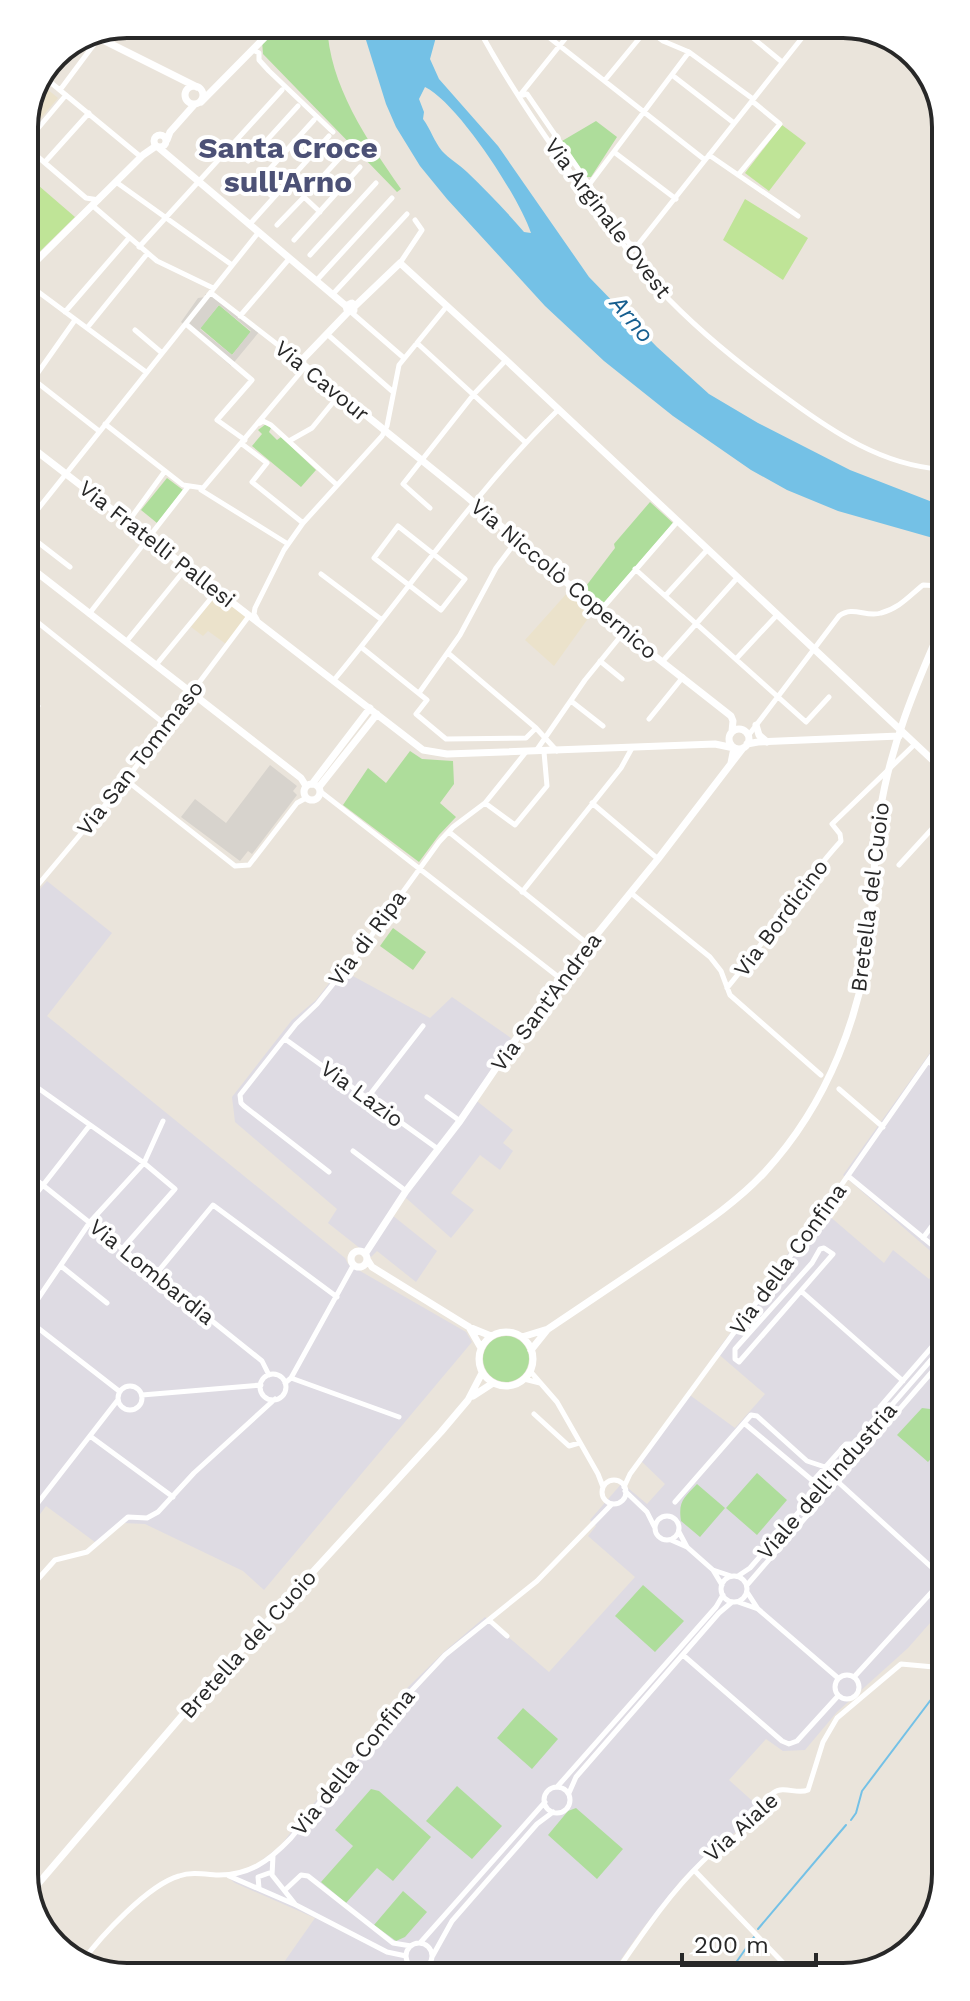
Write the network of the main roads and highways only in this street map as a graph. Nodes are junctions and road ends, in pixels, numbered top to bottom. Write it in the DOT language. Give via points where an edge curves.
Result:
graph roads {
  1 [pos="264,38"];
  2 [pos="108,41"];
  3 [pos="198,87"];
  4 [pos="211,93"];
  5 [pos="185,99"];
  6 [pos="198,103"];
  7 [pos="164,137"];
  8 [pos="157,146"];
  9 [pos="38,259"];
  10 [pos="350,309"];
  11 [pos="385,432"];
  12 [pos="38,452"];
  13 [pos="38,574"];
  14 [pos="932,650"];
  15 [pos="370,708"];
  16 [pos="377,714"];
  17 [pos="730,734"];
  18 [pos="749,736"];
  19 [pos="905,736"];
  20 [pos="762,742"];
  21 [pos="715,744"];
  22 [pos="734,748"];
  23 [pos="932,760"];
  24 [pos="731,763"];
  25 [pos="318,791"];
  26 [pos="365,1253"];
  27 [pos="357,1266"];
  28 [pos="372,1267"];
  29 [pos="469,1327"];
  30 [pos="548,1329"];
  31 [pos="491,1336"];
  32 [pos="522,1337"];
  33 [pos="481,1348"];
  34 [pos="531,1350"];
  35 [pos="482,1373"];
  36 [pos="493,1383"];
  37 [pos="468,1400"];
  38 [pos="39,1883"];
  1 -- 4 [label="main road" via="255,55"];
  2 -- 3 [label="main road"];
  3 -- 4 [label="main road"];
  3 -- 5 [label="main road" via="186,90"];
  3 -- 6 [label="main road" via="203,96"];
  4 -- 6 [label="main road"];
  5 -- 6 [label="main road"];
  5 -- 7 [label="main road" via="181,115"];
  6 -- 7 [label="main road"];
  7 -- 8 [label="main road" via="155,138"];
  8 -- 9 [label="main road"];
  8 -- 10 [label="main road"];
  10 -- 11 [label="main road, Via Cavour" via="302,364"];
  10 -- 19 [label="main road" via="400,263"];
  11 -- 17 [label="main road, Via Niccolò Copernico" via="732,717"];
  12 -- 15 [label="main road, Via Fratelli Pallesi"];
  13 -- 25 [label="main road"];
  14 -- 30 [label="main road, Bretella del Cuoio" via="903,721 879,813 871,921 858,995 831,1076 763,1173 725,1208"];
  15 -- 16 [label="main road, Via Fratelli Pallesi"];
  15 -- 25 [label="main road"];
  16 -- 21 [label="main road, Via Fratelli Pallesi" via="416,745 447,754"];
  16 -- 25 [label="main road"];
  17 -- 18 [label="main road" via="740,729"];
  17 -- 21 [label="main road"];
  17 -- 22 [label="main road"];
  18 -- 20 [label="main road"];
  18 -- 20 [label="main road" via="759,735"];
  18 -- 22 [label="main road"];
  18 -- 24 [label="main road, Via Sant'Andrea"];
  19 -- 20 [label="main road"];
  19 -- 23 [label="main road"];
  21 -- 22 [label="main road"];
  22 -- 24 [label="main road, Via Sant'Andrea"];
  24 -- 26 [label="main road, Via Sant'Andrea" via="519,1033"];
  25 -- 25 [label="main road" via="304,791 314,801"];
  26 -- 27 [label="main road"];
  26 -- 27 [label="main road" via="352,1257"];
  26 -- 28 [label="main road"];
  27 -- 28 [label="main road"];
  28 -- 29 [label="main road"];
  29 -- 31 [label="main road"];
  29 -- 33 [label="main road"];
  30 -- 32 [label="main road, Bretella del Cuoio"];
  30 -- 34 [label="main road, Bretella del Cuoio"];
  31 -- 32 [label="main road, Bretella del Cuoio" via="509,1332"];
  31 -- 33 [label="main road"];
  32 -- 34 [label="main road"];
  33 -- 35 [label="main road, Bretella del Cuoio"];
  34 -- 36 [label="main road, Bretella del Cuoio" via="524,1379 512,1385"];
  35 -- 36 [label="main road"];
  35 -- 37 [label="main road, Bretella del Cuoio"];
  36 -- 37 [label="main road, Bretella del Cuoio"];
  37 -- 38 [label="main road, Bretella del Cuoio" via="192,1704"];
}
